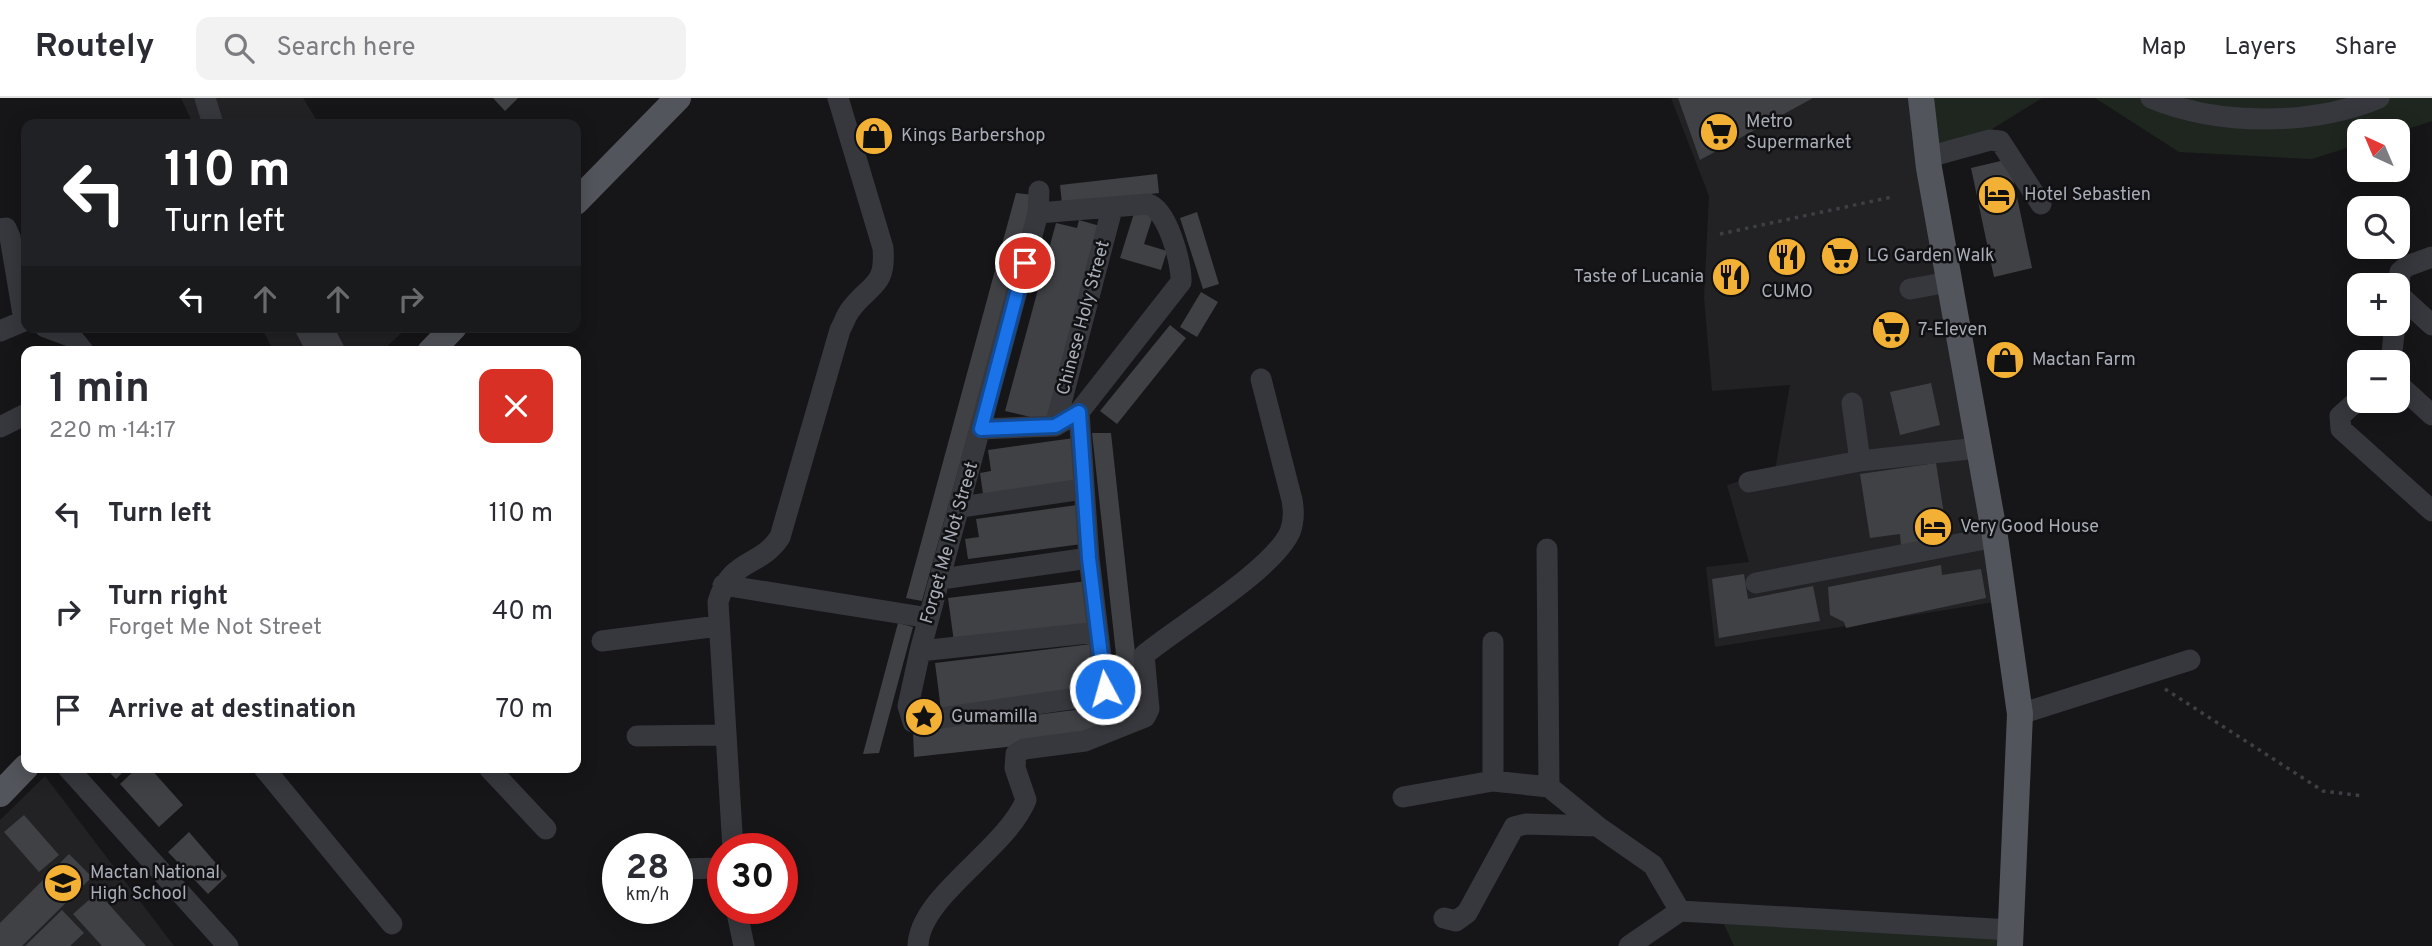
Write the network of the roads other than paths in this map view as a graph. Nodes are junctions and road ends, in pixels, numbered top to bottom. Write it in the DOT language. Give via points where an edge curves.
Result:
graph roads {
  1 [pos="205,98"];
  2 [pos="678,98"];
  3 [pos="838,98"];
  4 [pos="1922,98"];
  5 [pos="2151,98"];
  6 [pos="2379,98"];
  7 [pos="211,119"];
  8 [pos="1928,157"];
  9 [pos="1039,191"];
  10 [pos="581,197"];
  11 [pos="2041,204"];
  12 [pos="1112,209"];
  13 [pos="1038,213"];
  14 [pos="0,229"];
  15 [pos="2432,257"];
  16 [pos="2400,273"];
  17 [pos="1949,282"];
  18 [pos="1910,289"];
  19 [pos="21,298"];
  20 [pos="2410,307"];
  21 [pos="21,322"];
  22 [pos="2432,325"];
  23 [pos="0,331"];
  24 [pos="57,333"];
  25 [pos="448,333"];
  26 [pos="78,344"];
  27 [pos="436,346"];
  28 [pos="1261,379"];
  29 [pos="2410,395"];
  30 [pos="1852,403"];
  31 [pos="2347,410"];
  32 [pos="1079,412"];
  33 [pos="2432,415"];
  34 [pos="21,416"];
  35 [pos="1055,426"];
  36 [pos="0,427"];
  37 [pos="981,429"];
  38 [pos="1978,448"];
  39 [pos="1860,461"];
  40 [pos="1749,482"];
  41 [pos="1083,489"];
  42 [pos="961,506"];
  43 [pos="2432,511"];
  44 [pos="1995,537"];
  45 [pos="1547,549"];
  46 [pos="1089,558"];
  47 [pos="941,579"];
  48 [pos="1756,583"];
  49 [pos="723,585"];
  50 [pos="929,618"];
  51 [pos="719,626"];
  52 [pos="1098,632"];
  53 [pos="602,641"];
  54 [pos="1493,642"];
  55 [pos="920,651"];
  56 [pos="2190,660"];
  57 [pos="2020,714"];
  58 [pos="725,735"];
  59 [pos="637,736"];
  60 [pos="21,772"];
  61 [pos="72,773"];
  62 [pos="268,773"];
  63 [pos="494,773"];
  64 [pos="1493,781"];
  65 [pos="1549,787"];
  66 [pos="0,794"];
  67 [pos="1403,797"];
  68 [pos="1597,826"];
  69 [pos="546,829"];
  70 [pos="732,833"];
  71 [pos="1681,911"];
  72 [pos="1444,918"];
  73 [pos="739,924"];
  74 [pos="391,925"];
  75 [pos="2011,938"];
  76 [pos="228,946"];
  77 [pos="744,946"];
  78 [pos="918,946"];
  79 [pos="1629,946"];
  1 -- 7 [label="street"];
  2 -- 10 [label="main road"];
  3 -- 49 [label="street" via="883,248 884,267 879,283 850,310 841,330 780,537 733,572"];
  4 -- 8 [label="main road"];
  5 -- 6 [label="street" via="2208,115 2305,118 2341,112"];
  8 -- 11 [label="street" via="1990,139 2000,141"];
  8 -- 17 [label="main road"];
  9 -- 13 [label="street, Forget Me Not Street"];
  12 -- 13 [label="street"];
  12 -- 32 [label="street" via="1158,206 1181,282"];
  12 -- 35 [label="street, Chinese Holy Street"];
  13 -- 37 [label="street, Forget Me Not Street"];
  14 -- 19 [label="street" via="6,228 10,237"];
  15 -- 16 [label="street"];
  17 -- 18 [label="street"];
  17 -- 38 [label="main road"];
  20 -- 22 [label="street"];
  21 -- 23 [label="street"];
  24 -- 26 [label="street"];
  25 -- 27 [label="main road"];
  28 -- 78 [label="street" via="1292,500 1290,532 1269,559 1144,655 1149,709 1145,717 1085,741 1016,754 1015,768 1026,800 1021,811 930,910 921,924"];
  29 -- 33 [label="street"];
  30 -- 39 [label="street"];
  31 -- 43 [label="street" via="2340,416 2341,429"];
  32 -- 35 [label="street"];
  32 -- 41 [label="street"];
  34 -- 36 [label="street"];
  35 -- 37 [label="street"];
  37 -- 42 [label="street, Forget Me Not Street"];
  38 -- 39 [label="street"];
  38 -- 44 [label="main road"];
  39 -- 40 [label="street"];
  41 -- 42 [label="street"];
  41 -- 46 [label="street"];
  42 -- 47 [label="street, Forget Me Not Street"];
  44 -- 48 [label="street"];
  44 -- 57 [label="main road"];
  45 -- 65 [label="street"];
  46 -- 47 [label="street"];
  46 -- 52 [label="street"];
  47 -- 50 [label="street, Forget Me Not Street"];
  49 -- 50 [label="street"];
  49 -- 51 [label="street"];
  50 -- 55 [label="street, Forget Me Not Street"];
  51 -- 53 [label="street"];
  51 -- 58 [label="street"];
  52 -- 55 [label="street"];
  52 -- 55 [label="street, Forget Me Not Street" via="1106,681 1098,695 914,722 908,706"];
  54 -- 64 [label="street"];
  56 -- 57 [label="street"];
  57 -- 75 [label="main road"];
  58 -- 59 [label="street"];
  58 -- 70 [label="street"];
  60 -- 66 [label="main road"];
  61 -- 76 [label="street"];
  62 -- 74 [label="street"];
  63 -- 69 [label="street"];
  64 -- 65 [label="street"];
  64 -- 67 [label="street"];
  65 -- 68 [label="street"];
  68 -- 71 [label="street" via="1653,865"];
  68 -- 72 [label="street" via="1514,827 1467,913 1456,921"];
  71 -- 75 [label="street"];
  71 -- 79 [label="street"];
  73 -- 77 [label="street"];
}
